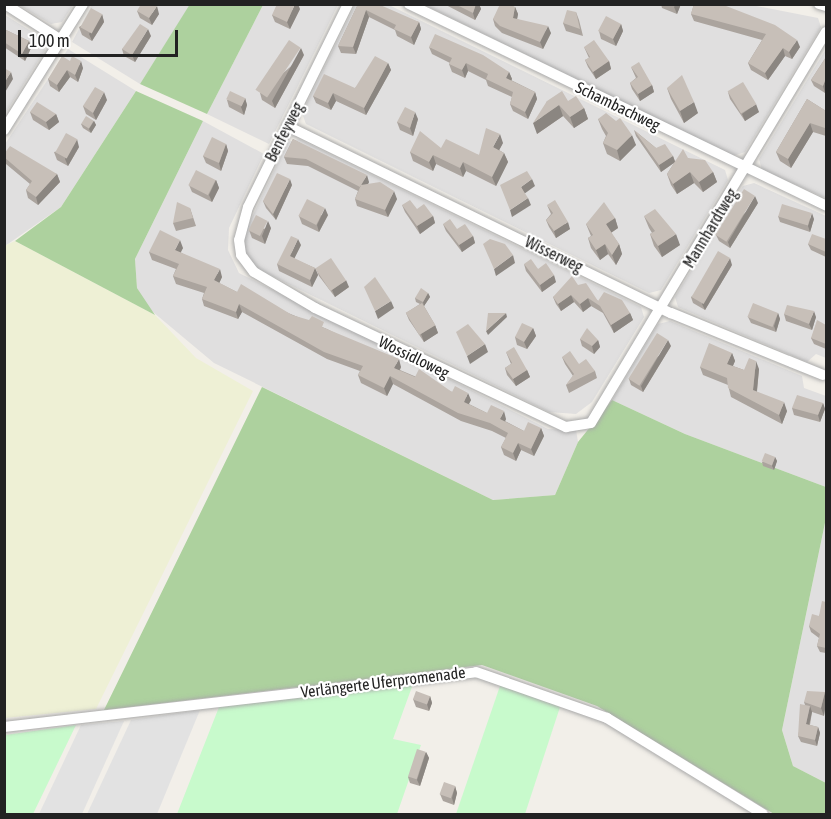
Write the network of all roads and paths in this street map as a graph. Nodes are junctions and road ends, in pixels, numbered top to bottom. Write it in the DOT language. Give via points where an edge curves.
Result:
graph roads {
  1 [pos="5,4"];
  2 [pos="83,4"];
  3 [pos="348,4"];
  4 [pos="409,4"];
  5 [pos="819,4"];
  6 [pos="826,6"];
  7 [pos="826,32"];
  8 [pos="61,40"];
  9 [pos="288,126"];
  10 [pos="4,130"];
  11 [pos="744,169"];
  12 [pos="826,206"];
  13 [pos="246,263"];
  14 [pos="662,307"];
  15 [pos="823,375"];
  16 [pos="591,423"];
  17 [pos="4,727"];
  18 [pos="763,814"];
  1 -- 8 [label="street"];
  2 -- 8 [label="street"];
  3 -- 9 [label="street, Benfeyweg"];
  4 -- 11 [label="street, Schambachweg"];
  5 -- 6 [label="street"];
  7 -- 11 [label="street, Mannhardtweg"];
  8 -- 10 [label="street"];
  9 -- 13 [label="street, Benfeyweg" via="243,220 239,248"];
  9 -- 14 [label="street, Wisserweg"];
  11 -- 12 [label="street, Schambachweg"];
  11 -- 14 [label="street, Mannhardtweg"];
  13 -- 16 [label="street, Wossidloweg" via="315,308 546,422 566,427"];
  14 -- 15 [label="street, Wisserweg"];
  14 -- 16 [label="street, Mannhardtweg"];
  17 -- 18 [label="street, Verlängerte Uferpromenade" via="476,672 608,718"];
}
